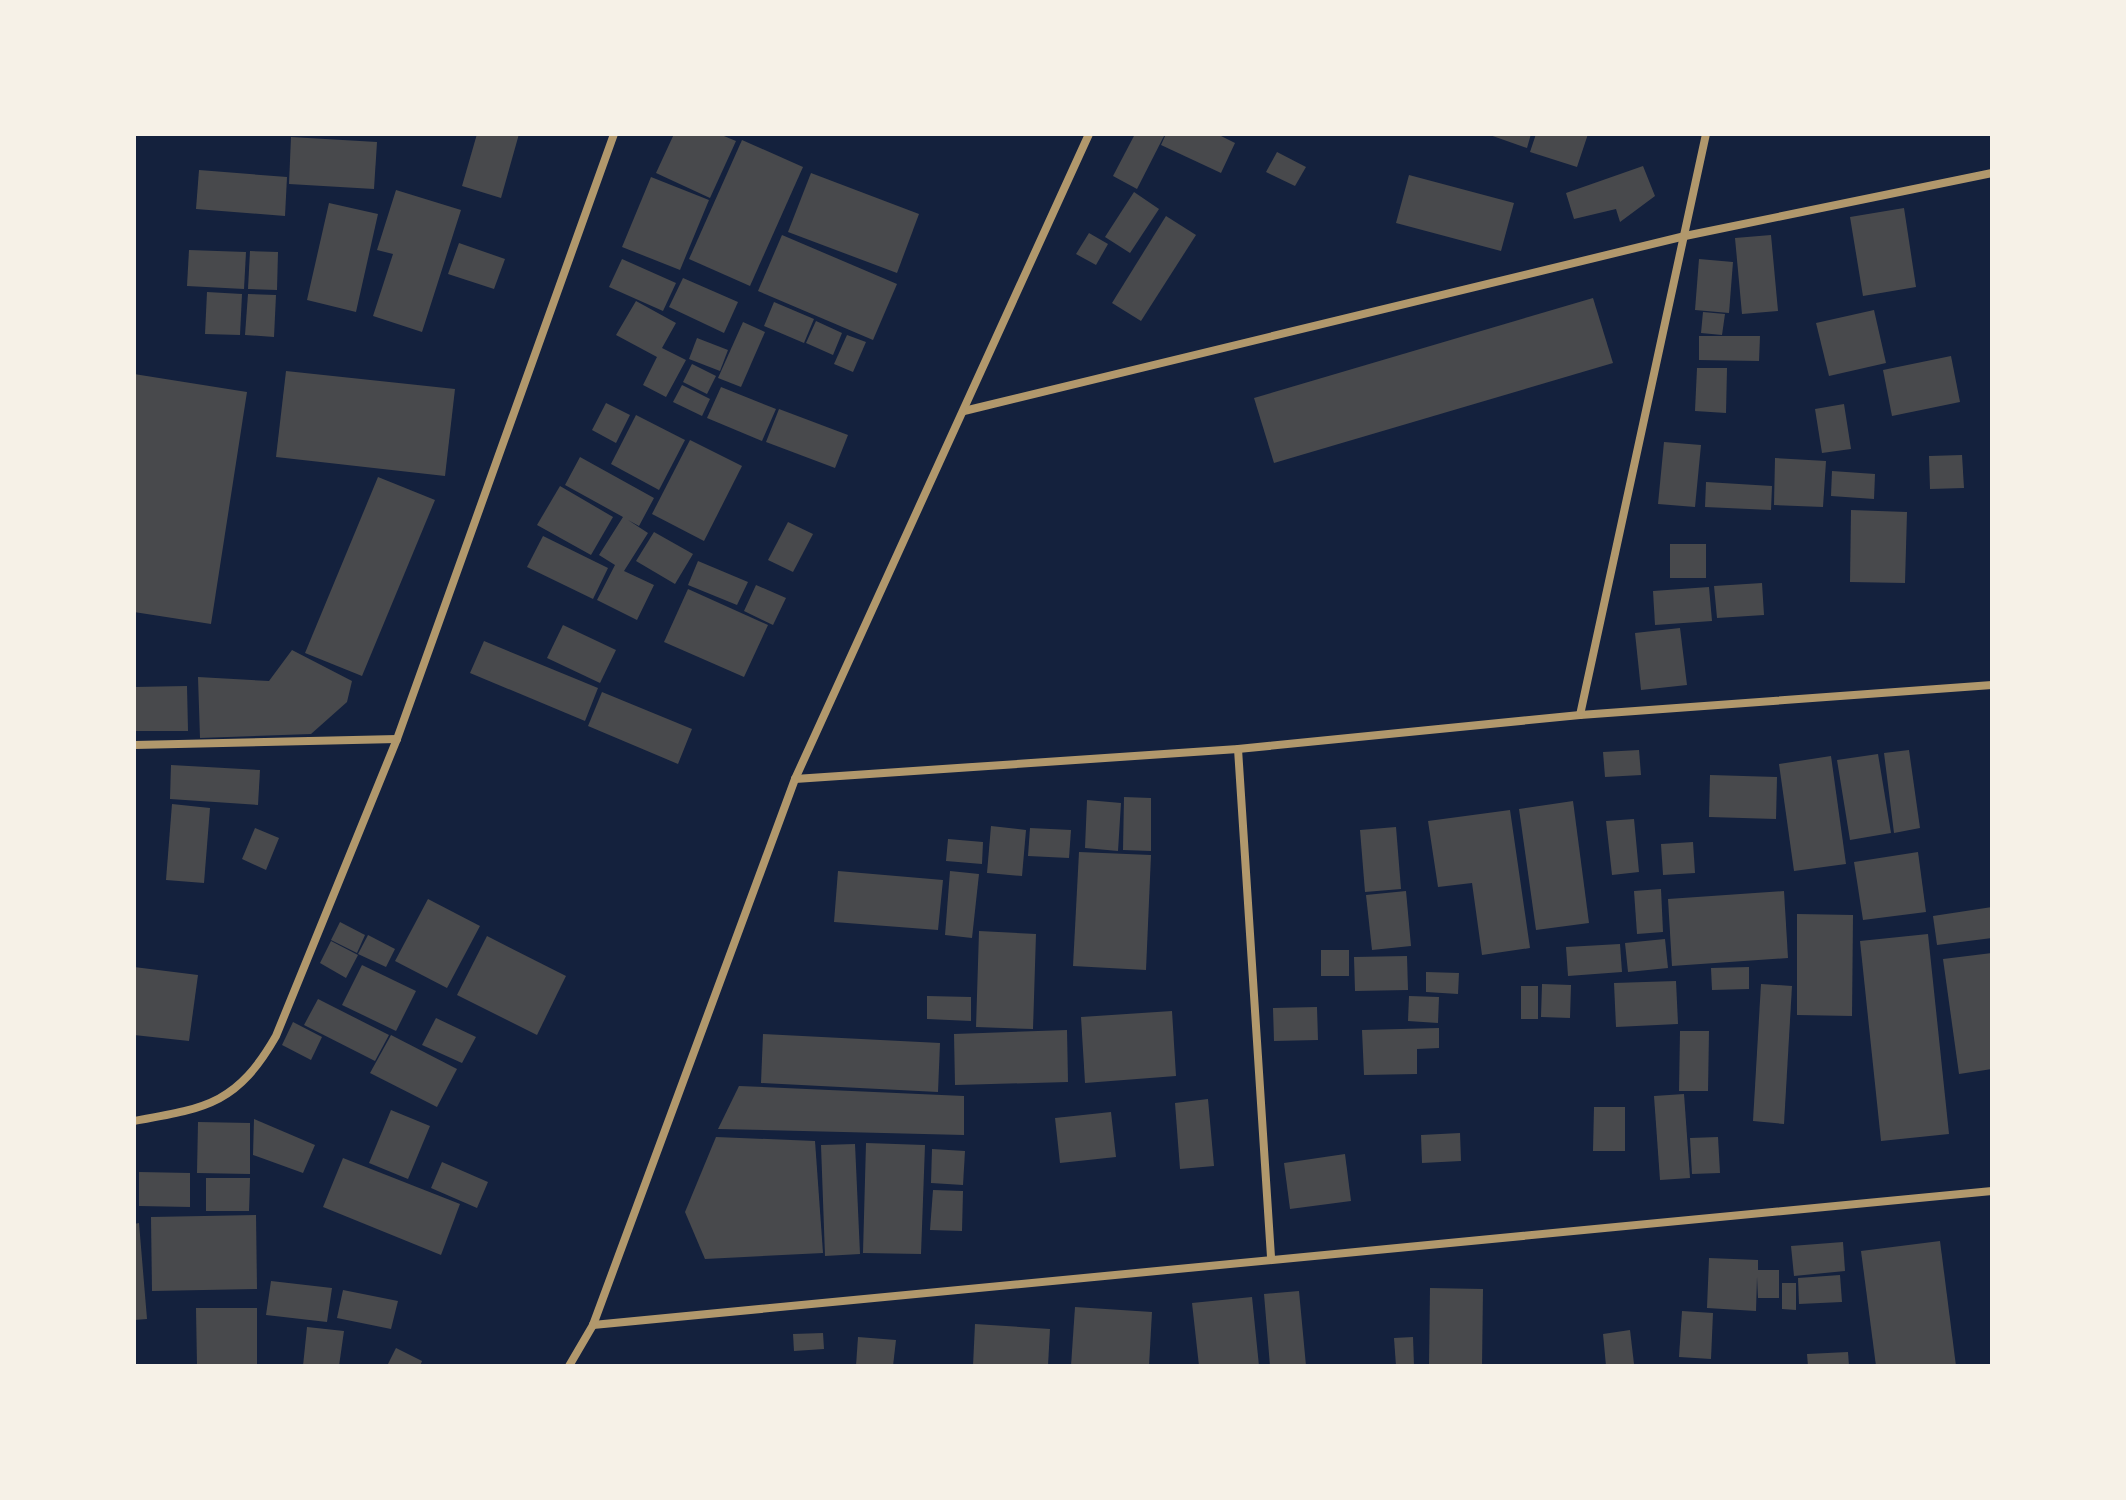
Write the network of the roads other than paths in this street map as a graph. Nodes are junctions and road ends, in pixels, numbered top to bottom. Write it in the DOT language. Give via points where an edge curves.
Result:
graph roads {
  1 [pos="614,134"];
  2 [pos="1089,134"];
  3 [pos="1706,134"];
  4 [pos="1992,173"];
  5 [pos="1685,236"];
  6 [pos="964,411"];
  7 [pos="1992,685"];
  8 [pos="1580,715"];
  9 [pos="397,739"];
  10 [pos="134,745"];
  11 [pos="1238,749"];
  12 [pos="795,779"];
  13 [pos="134,1121"];
  14 [pos="1992,1191"];
  15 [pos="1271,1257"];
  16 [pos="593,1325"];
  17 [pos="569,1366"];
  1 -- 9 [label="street"];
  2 -- 6 [label="street"];
  3 -- 5 [label="street"];
  4 -- 5 [label="street"];
  5 -- 6 [label="street"];
  5 -- 8 [label="street"];
  6 -- 12 [label="street"];
  7 -- 8 [label="street"];
  8 -- 11 [label="street"];
  9 -- 10 [label="street"];
  9 -- 13 [label="street" via="276,1036 257,1069 228,1095 192,1110"];
  11 -- 12 [label="street"];
  11 -- 15 [label="street"];
  12 -- 16 [label="street"];
  14 -- 15 [label="street"];
  15 -- 16 [label="street"];
  16 -- 17 [label="street"];
}
